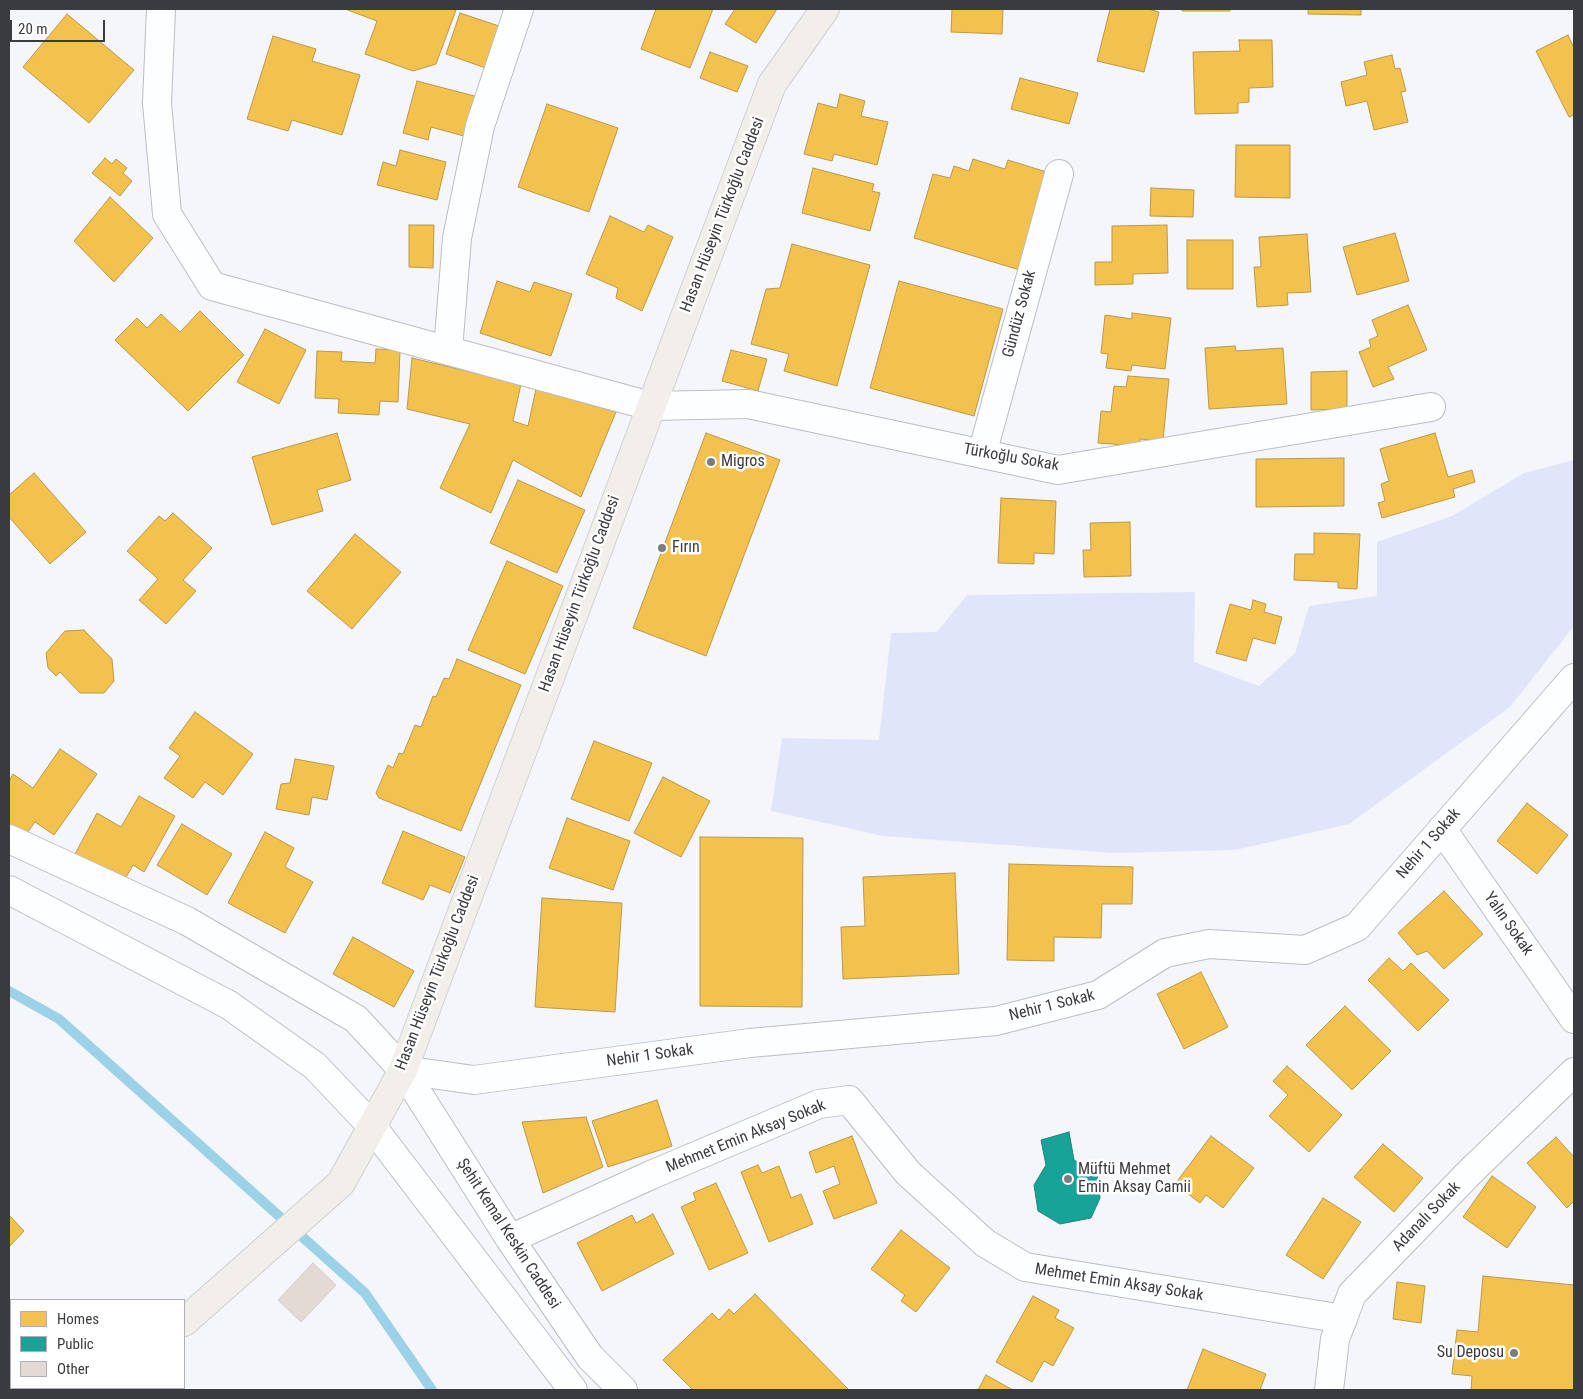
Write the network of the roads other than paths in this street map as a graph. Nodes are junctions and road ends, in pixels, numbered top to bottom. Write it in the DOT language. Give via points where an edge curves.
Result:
graph roads {
  1 [pos="161,9"];
  2 [pos="519,9"];
  3 [pos="825,9"];
  4 [pos="1059,174"];
  5 [pos="448,350"];
  6 [pos="650,406"];
  7 [pos="1431,407"];
  8 [pos="982,454"];
  9 [pos="1574,678"];
  10 [pos="1442,829"];
  11 [pos="9,839"];
  12 [pos="9,890"];
  13 [pos="1574,1019"];
  14 [pos="403,1070"];
  15 [pos="1574,1072"];
  16 [pos="371,1125"];
  17 [pos="510,1239"];
  18 [pos="1343,1319"];
  19 [pos="185,1321"];
  20 [pos="573,1390"];
  21 [pos="622,1390"];
  22 [pos="1329,1390"];
  1 -- 5 [label="street, Türkoğlu Sokak" via="157,103 167,214 212,286"];
  2 -- 5 [label="street" via="480,126 458,238"];
  3 -- 6 [label="main road, Hasan Hüseyin Türkoğlu Caddesi" via="772,84"];
  4 -- 8 [label="street, Gündüz Sokak"];
  5 -- 6 [label="street, Türkoğlu Sokak"];
  6 -- 8 [label="street, Türkoğlu Sokak" via="748,404"];
  6 -- 14 [label="main road, Hasan Hüseyin Türkoğlu Caddesi"];
  7 -- 8 [label="street, Türkoğlu Sokak" via="1058,470"];
  9 -- 10 [label="street, Nehir 1 Sokak"];
  10 -- 13 [label="street, Yalın Sokak"];
  10 -- 14 [label="street, Nehir 1 Sokak" via="1357,927 1305,950 1209,944 1165,953 1098,996 996,1021 750,1043 474,1080"];
  11 -- 14 [label="street, Şehit Kemal Keskin Caddesi" via="187,921 348,1014"];
  12 -- 16 [label="street" via="229,1005 315,1066"];
  14 -- 16 [label="main road, Hasan Hüseyin Türkoğlu Caddesi"];
  14 -- 17 [label="street, Şehit Kemal Keskin Caddesi"];
  15 -- 18 [label="street, Adanalı Sokak" via="1471,1171 1352,1294"];
  16 -- 19 [label="main road, Hasan Hüseyin Türkoğlu Caddesi" via="341,1183"];
  16 -- 20 [label="street"];
  17 -- 18 [label="street, Mehmet Emin Aksay Sokak" via="819,1104 849,1100 908,1173 985,1243 1025,1267"];
  17 -- 21 [label="street, Şehit Kemal Keskin Caddesi" via="590,1357"];
  18 -- 22 [label="street, Adanalı Sokak" via="1336,1340"];
}
